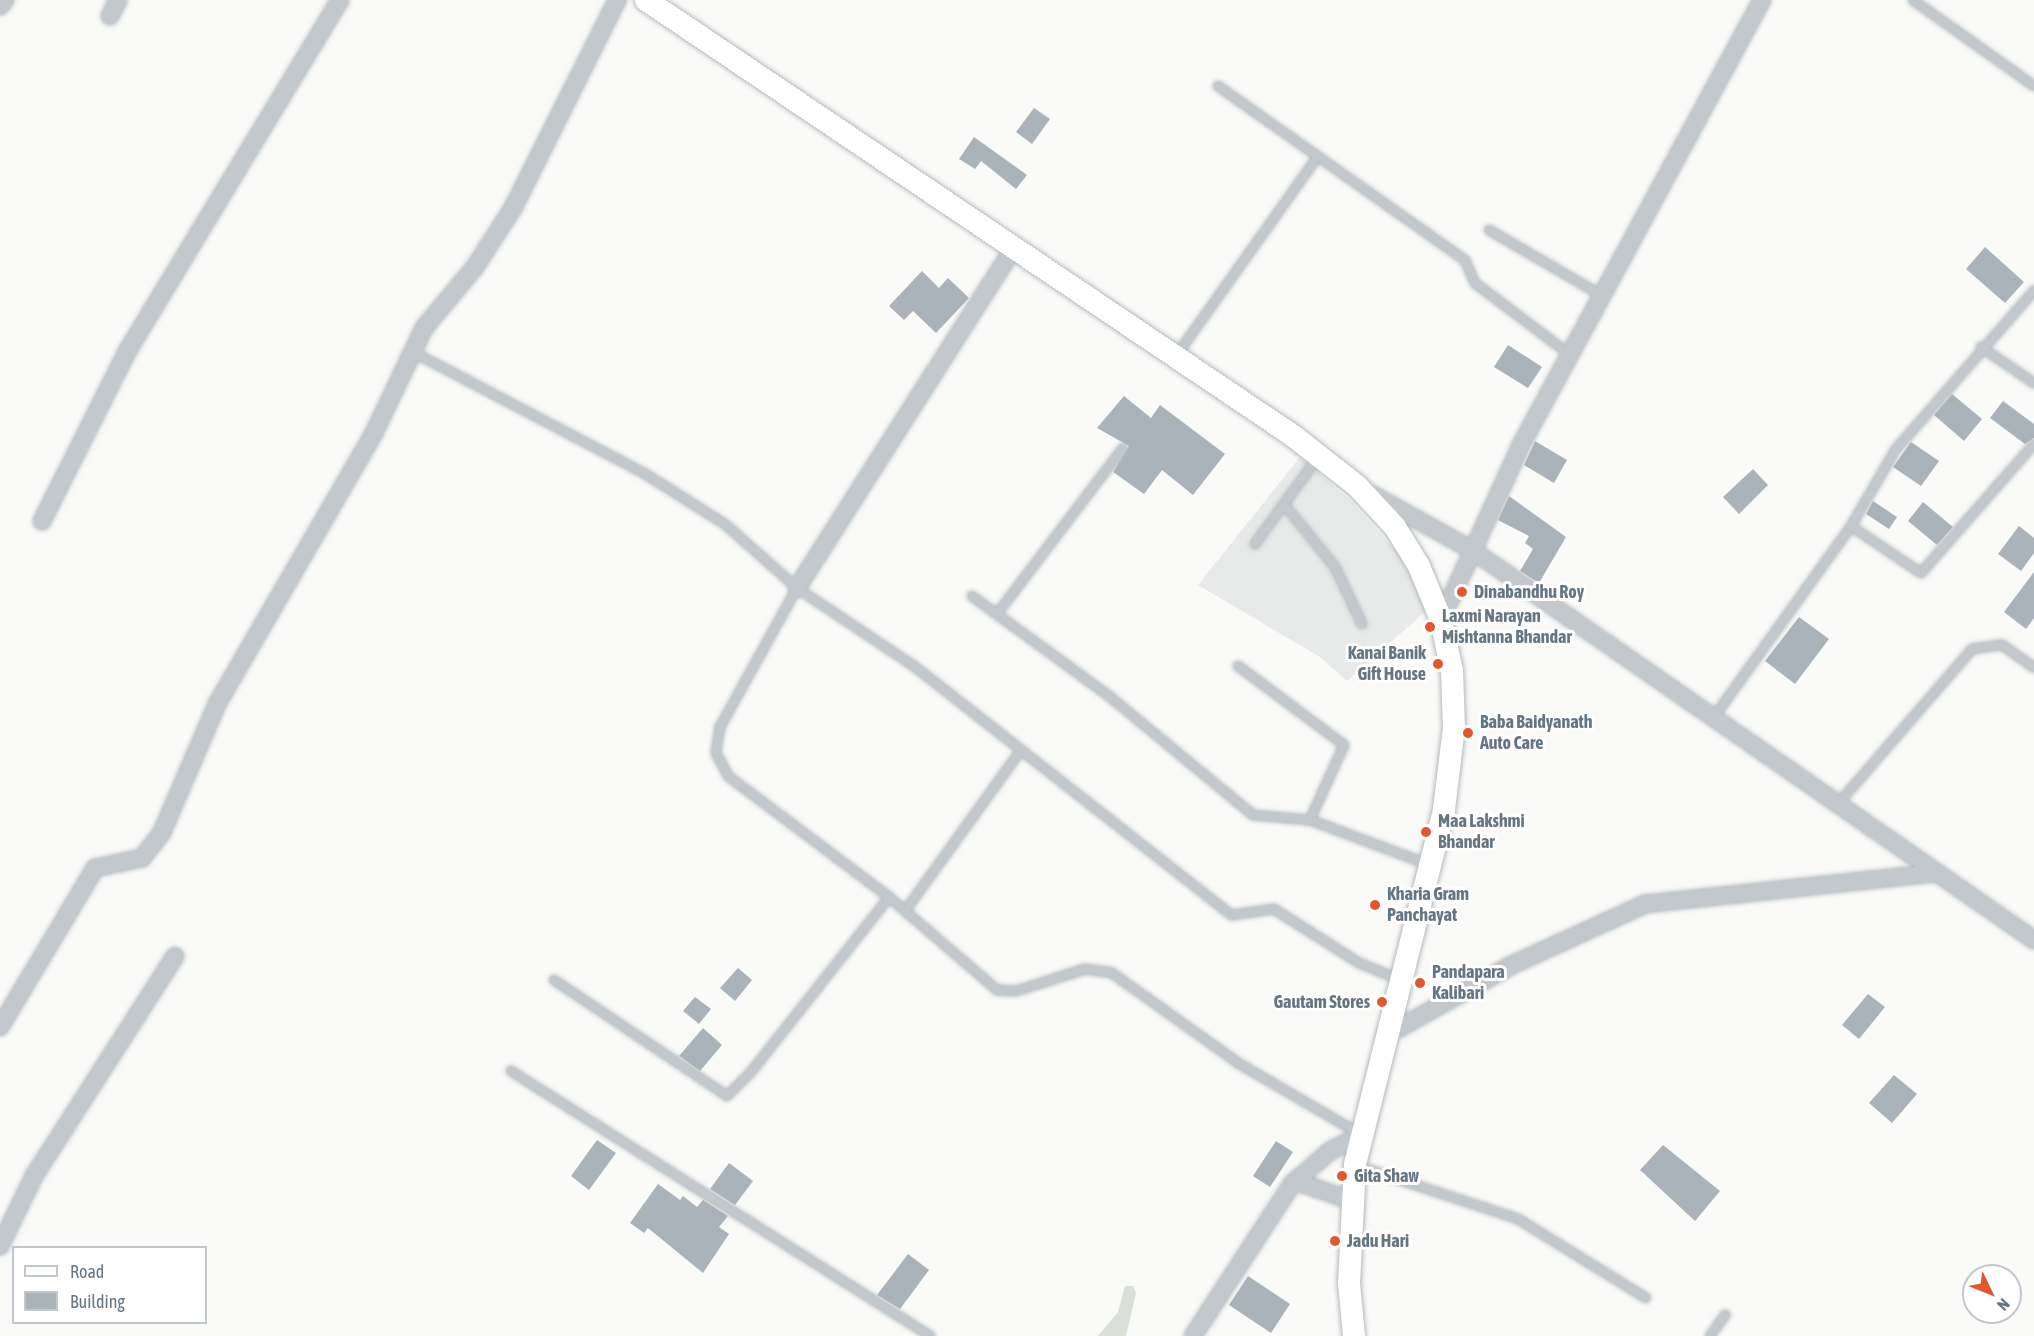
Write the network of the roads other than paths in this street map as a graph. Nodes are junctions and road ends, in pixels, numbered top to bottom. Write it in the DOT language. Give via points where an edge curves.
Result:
graph roads {
  1 [pos="5,0"];
  2 [pos="118,0"];
  3 [pos="340,0"];
  4 [pos="617,0"];
  5 [pos="646,0"];
  6 [pos="1762,0"];
  7 [pos="1913,0"];
  8 [pos="0,6"];
  9 [pos="110,15"];
  10 [pos="1218,86"];
  11 [pos="2034,86"];
  12 [pos="1318,156"];
  13 [pos="1489,231"];
  14 [pos="1014,247"];
  15 [pos="2034,291"];
  16 [pos="1601,295"];
  17 [pos="1981,347"];
  18 [pos="413,352"];
  19 [pos="1569,354"];
  20 [pos="1176,357"];
  21 [pos="2034,383"];
  22 [pos="2034,444"];
  23 [pos="1123,448"];
  24 [pos="1318,456"];
  25 [pos="1357,486"];
  26 [pos="1284,504"];
  27 [pos="42,521"];
  28 [pos="1851,526"];
  29 [pos="1255,544"];
  30 [pos="1472,550"];
  31 [pos="797,588"];
  32 [pos="972,596"];
  33 [pos="997,614"];
  34 [pos="1441,621"];
  35 [pos="1362,624"];
  36 [pos="1238,666"];
  37 [pos="2034,668"];
  38 [pos="1714,717"];
  39 [pos="1021,750"];
  40 [pos="1837,805"];
  41 [pos="1310,820"];
  42 [pos="1430,865"];
  43 [pos="1932,873"];
  44 [pos="889,897"];
  45 [pos="905,911"];
  46 [pos="2034,940"];
  47 [pos="175,956"];
  48 [pos="554,980"];
  49 [pos="1401,980"];
  50 [pos="0,1027"];
  51 [pos="1385,1036"];
  52 [pos="511,1071"];
  53 [pos="1361,1135"];
  54 [pos="1355,1165"];
  55 [pos="1295,1181"];
  56 [pos="1350,1200"];
  57 [pos="0,1246"];
  58 [pos="1646,1298"];
  59 [pos="1725,1316"];
  60 [pos="930,1336"];
  61 [pos="1193,1336"];
  62 [pos="1354,1336"];
  63 [pos="1710,1336"];
  1 -- 8 [label="street"];
  2 -- 9 [label="street"];
  3 -- 27 [label="street" via="128,350"];
  4 -- 18 [label="street" via="513,208 475,267 424,328"];
  5 -- 14 [label="main road"];
  6 -- 16 [label="street"];
  7 -- 11 [label="lane"];
  10 -- 12 [label="lane"];
  12 -- 19 [label="lane" via="1465,260 1475,283"];
  12 -- 20 [label="lane"];
  13 -- 16 [label="lane"];
  14 -- 20 [label="main road"];
  14 -- 31 [label="street"];
  15 -- 17 [label="lane"];
  16 -- 19 [label="street"];
  17 -- 21 [label="lane"];
  17 -- 28 [label="lane" via="1896,449"];
  18 -- 31 [label="lane" via="647,475 726,525"];
  18 -- 50 [label="street" via="373,435 217,704 162,832 142,858 95,868"];
  19 -- 30 [label="street"];
  20 -- 24 [label="main road"];
  22 -- 28 [label="lane" via="1921,573"];
  23 -- 33 [label="lane"];
  24 -- 25 [label="main road"];
  24 -- 26 [label="lane"];
  25 -- 30 [label="street"];
  25 -- 34 [label="main road" via="1407,546"];
  26 -- 29 [label="lane"];
  26 -- 35 [label="lane" via="1335,567"];
  28 -- 38 [label="lane"];
  30 -- 34 [label="street"];
  30 -- 38 [label="street"];
  31 -- 39 [label="lane" via="914,666"];
  31 -- 44 [label="lane" via="720,727 719,762 735,782"];
  32 -- 33 [label="lane"];
  33 -- 41 [label="lane" via="1109,696 1253,815"];
  34 -- 42 [label="main road" via="1452,670 1454,727 1444,810"];
  36 -- 41 [label="lane" via="1344,745"];
  37 -- 40 [label="lane" via="2002,645 1971,649"];
  38 -- 40 [label="street"];
  39 -- 45 [label="lane"];
  39 -- 49 [label="lane" via="1232,915 1274,909 1359,963"];
  40 -- 43 [label="street"];
  41 -- 42 [label="lane"];
  42 -- 49 [label="main road"];
  43 -- 46 [label="street"];
  43 -- 51 [label="street" via="1645,904 1512,965"];
  44 -- 45 [label="lane"];
  44 -- 48 [label="lane" via="751,1072 726,1096"];
  45 -- 53 [label="lane" via="997,990 1016,991 1085,969 1112,973 1238,1064"];
  47 -- 57 [label="street" via="34,1176"];
  49 -- 51 [label="main road"];
  51 -- 53 [label="main road"];
  52 -- 60 [label="lane"];
  53 -- 54 [label="main road"];
  53 -- 55 [label="street" via="1330,1151"];
  54 -- 56 [label="main road"];
  54 -- 58 [label="lane" via="1518,1219"];
  55 -- 56 [label="street"];
  55 -- 61 [label="street"];
  56 -- 62 [label="main road"];
  59 -- 63 [label="lane"];
}
